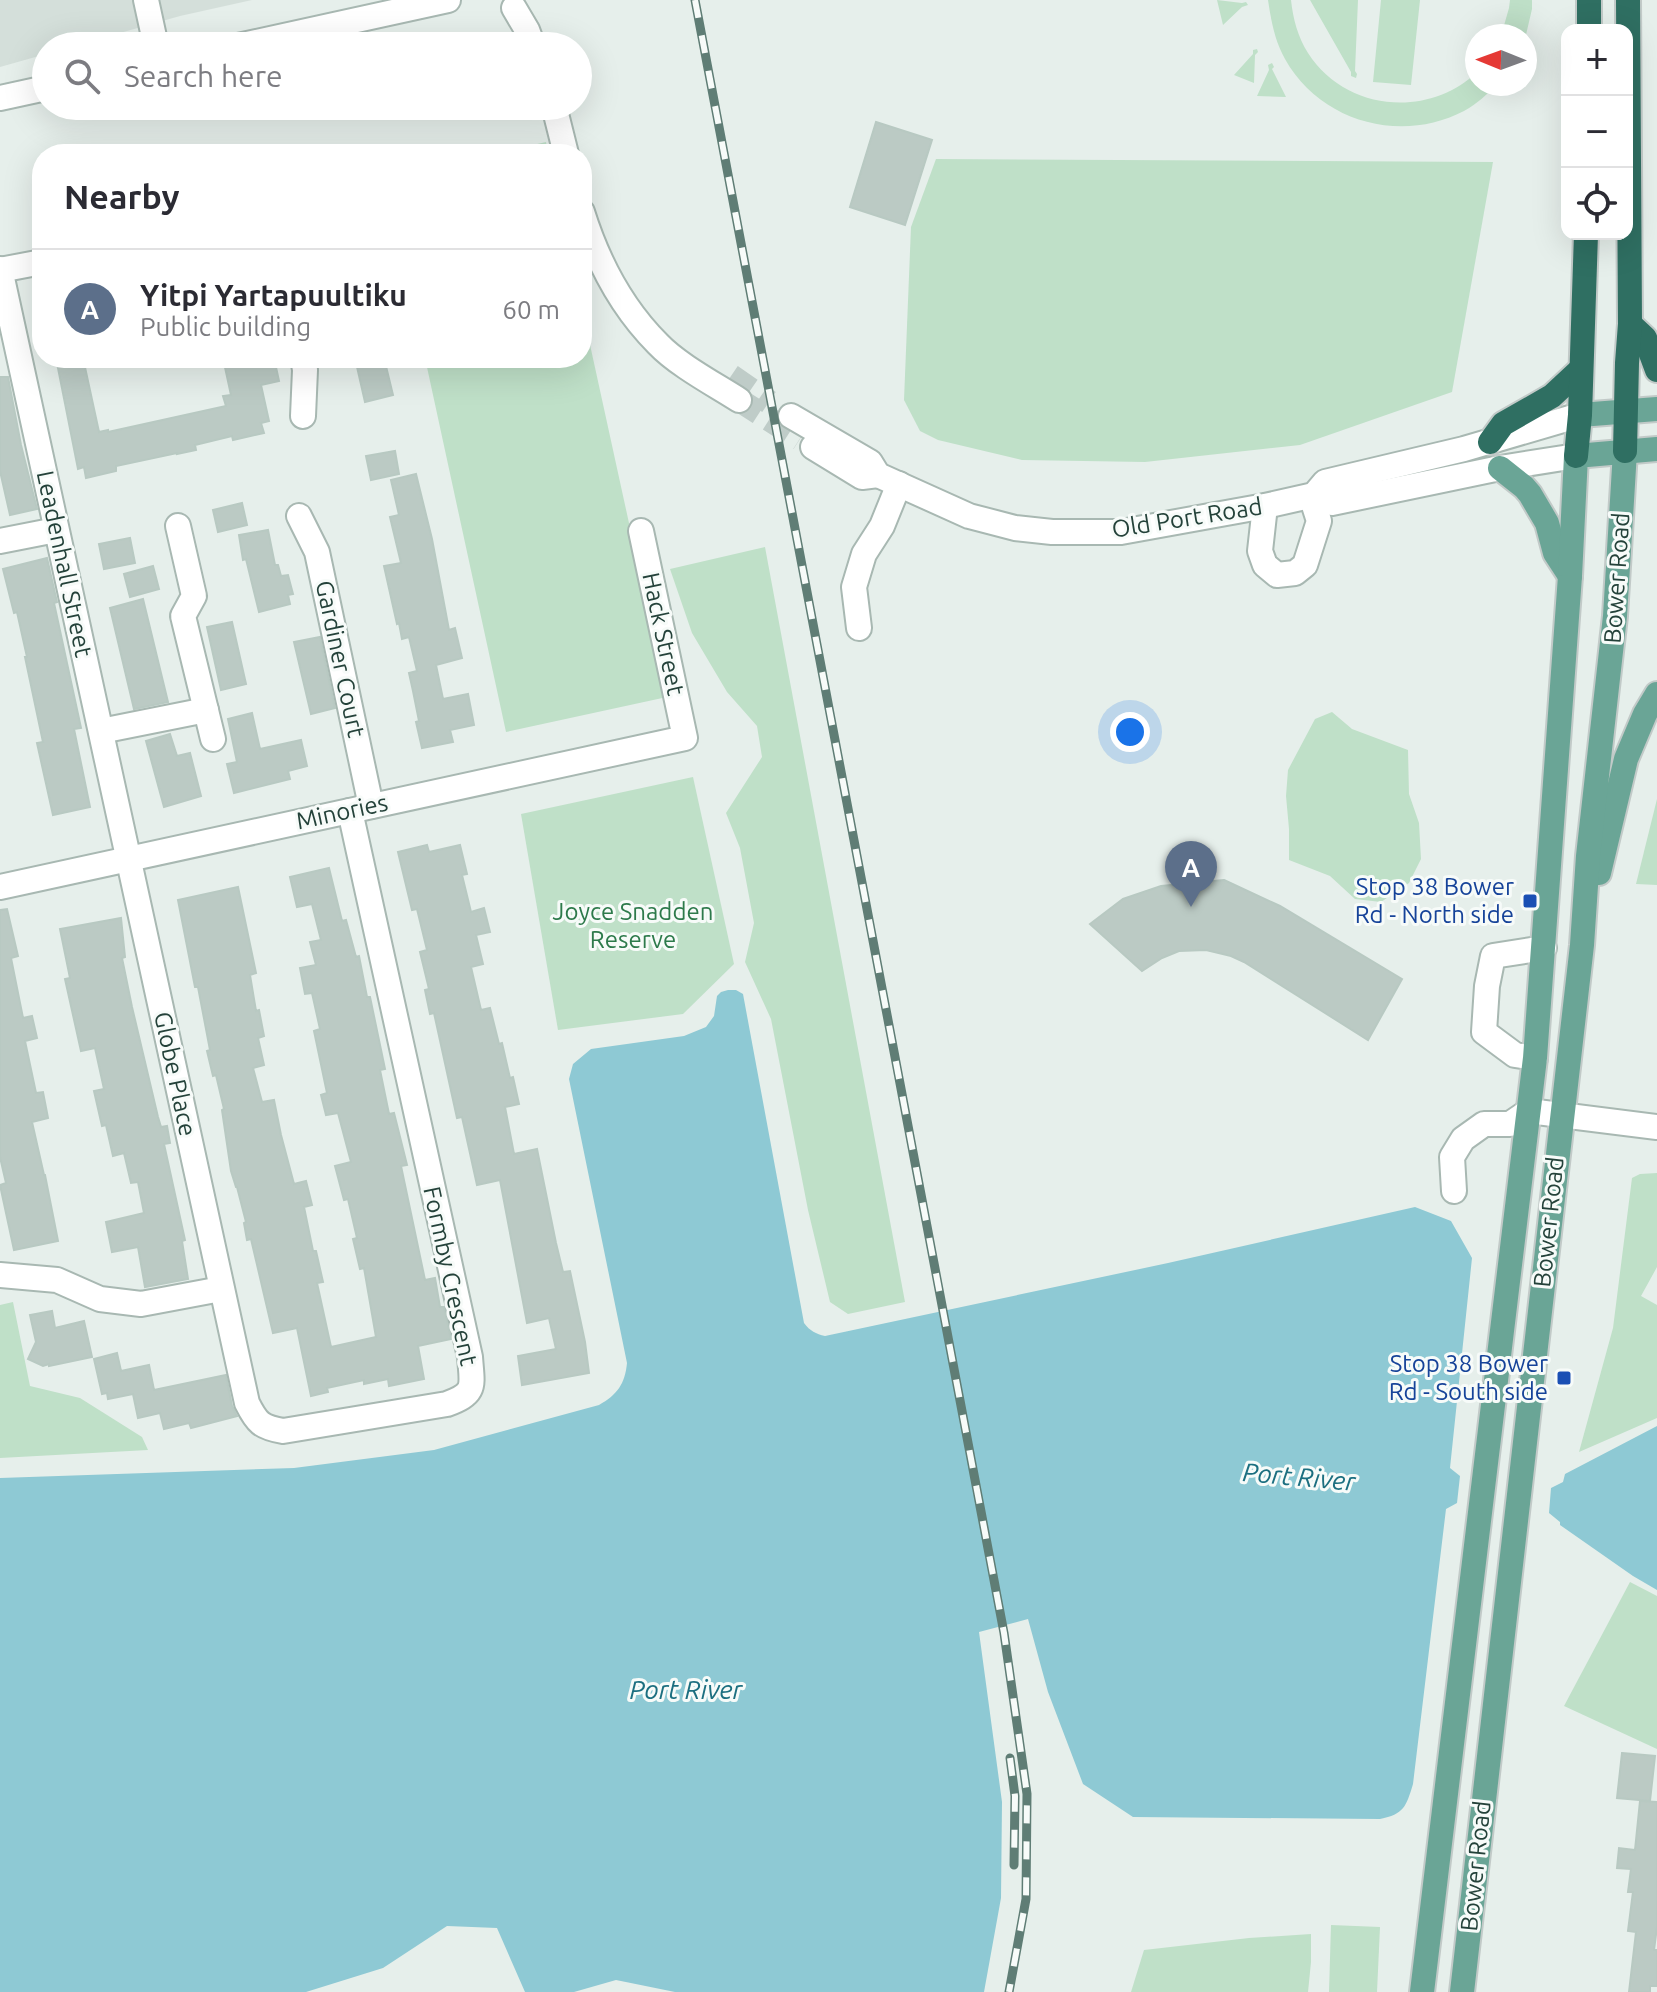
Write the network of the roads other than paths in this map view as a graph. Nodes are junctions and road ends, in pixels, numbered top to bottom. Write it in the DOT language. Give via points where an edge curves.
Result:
graph roads {
  1 [pos="146,0"];
  2 [pos="448,0"];
  3 [pos="1589,0"];
  4 [pos="1628,0"];
  5 [pos="512,3"];
  6 [pos="1589,24"];
  7 [pos="153,32"];
  8 [pos="302,32"];
  9 [pos="528,32"];
  10 [pos="32,91"];
  11 [pos="0,98"];
  12 [pos="558,120"];
  13 [pos="564,144"];
  14 [pos="1586,240"];
  15 [pos="592,241"];
  16 [pos="32,264"];
  17 [pos="0,270"];
  18 [pos="607,273"];
  19 [pos="1630,324"];
  20 [pos="305,368"];
  21 [pos="1581,369"];
  22 [pos="1657,370"];
  23 [pos="731,376"];
  24 [pos="739,400"];
  25 [pos="1657,409"];
  26 [pos="1625,410"];
  27 [pos="1580,415"];
  28 [pos="303,416"];
  29 [pos="796,428"];
  30 [pos="1490,442"];
  31 [pos="1657,449"];
  32 [pos="1625,451"];
  33 [pos="1576,456"];
  34 [pos="1500,468"];
  35 [pos="888,479"];
  36 [pos="1312,495"];
  37 [pos="1265,506"];
  38 [pos="299,516"];
  39 [pos="178,526"];
  40 [pos="56,530"];
  41 [pos="641,531"];
  42 [pos="0,541"];
  43 [pos="1570,576"];
  44 [pos="859,628"];
  45 [pos="1657,694"];
  46 [pos="206,710"];
  47 [pos="101,731"];
  48 [pos="685,738"];
  49 [pos="213,739"];
  50 [pos="361,808"];
  51 [pos="130,859"];
  52 [pos="0,887"];
  53 [pos="1582,945"];
  54 [pos="1544,948"];
  55 [pos="1535,1058"];
  56 [pos="1529,1111"];
  57 [pos="1561,1115"];
  58 [pos="1657,1127"];
  59 [pos="1454,1191"];
  60 [pos="0,1275"];
  61 [pos="221,1289"];
  62 [pos="1422,1992"];
  63 [pos="1462,1992"];
  1 -- 7 [label="street"];
  2 -- 8 [label="street"];
  3 -- 6 [label="highway"];
  4 -- 19 [label="highway"];
  5 -- 9 [label="street"];
  10 -- 11 [label="street"];
  12 -- 13 [label="street"];
  14 -- 21 [label="highway"];
  15 -- 18 [label="street"];
  16 -- 17 [label="street"];
  17 -- 40 [label="street, Leadenhall Street"];
  18 -- 23 [label="street" via="667,333"];
  18 -- 24 [label="street" via="659,346"];
  19 -- 22 [label="highway" via="1645,338"];
  19 -- 26 [label="highway"];
  20 -- 28 [label="street"];
  21 -- 27 [label="highway"];
  21 -- 30 [label="highway" via="1552,396 1503,424"];
  25 -- 26 [label="main road, Old Port Road"];
  26 -- 27 [label="main road, Old Port Road"];
  26 -- 32 [label="highway"];
  27 -- 30 [label="street, Old Port Road"];
  27 -- 33 [label="highway"];
  29 -- 35 [label="street, Old Port Road" via="870,462"];
  30 -- 36 [label="street, Old Port Road" via="1325,482"];
  31 -- 32 [label="main road, Old Port Road"];
  32 -- 33 [label="main road, Old Port Road"];
  32 -- 53 [label="main road, Bower Road" via="1615,616"];
  33 -- 34 [label="street, Old Port Road"];
  33 -- 43 [label="main road, Bower Road"];
  34 -- 36 [label="street, Old Port Road" via="1332,503"];
  34 -- 43 [label="main road" via="1530,494"];
  35 -- 37 [label="street, Old Port Road" via="969,516 1052,532 1121,532"];
  35 -- 44 [label="street" via="882,526 864,554 854,587"];
  36 -- 37 [label="street, Old Port Road"];
  36 -- 37 [label="street" via="1319,521 1305,565 1295,573 1277,575 1265,565 1260,551"];
  38 -- 50 [label="street, Gardiner Court" via="317,552"];
  39 -- 46 [label="street" via="194,596 183,616"];
  40 -- 42 [label="street"];
  40 -- 47 [label="street, Leadenhall Street"];
  41 -- 48 [label="street, Hack Street"];
  43 -- 54 [label="main road, Bower Road"];
  45 -- 53 [label="main road" via="1626,759"];
  46 -- 47 [label="street"];
  46 -- 49 [label="street"];
  47 -- 51 [label="street, Leadenhall Street"];
  48 -- 50 [label="street, Minories"];
  50 -- 51 [label="street, Minories"];
  50 -- 61 [label="street, Formby Crescent" via="472,1386 464,1398 447,1404 283,1431 267,1428 255,1420 247,1403"];
  51 -- 52 [label="street, Minories"];
  51 -- 61 [label="street, Globe Place"];
  53 -- 57 [label="main road, Bower Road"];
  54 -- 55 [label="main road, Bower Road"];
  54 -- 55 [label="street" via="1493,956 1487,986 1484,1032 1515,1055"];
  55 -- 56 [label="main road, Bower Road"];
  56 -- 57 [label="street"];
  56 -- 59 [label="street" via="1510,1124 1484,1124 1463,1139 1452,1157"];
  56 -- 62 [label="main road, Bower Road"];
  57 -- 58 [label="street"];
  57 -- 63 [label="main road, Bower Road"];
  60 -- 61 [label="street" via="57,1280 100,1299 141,1304"];
}
